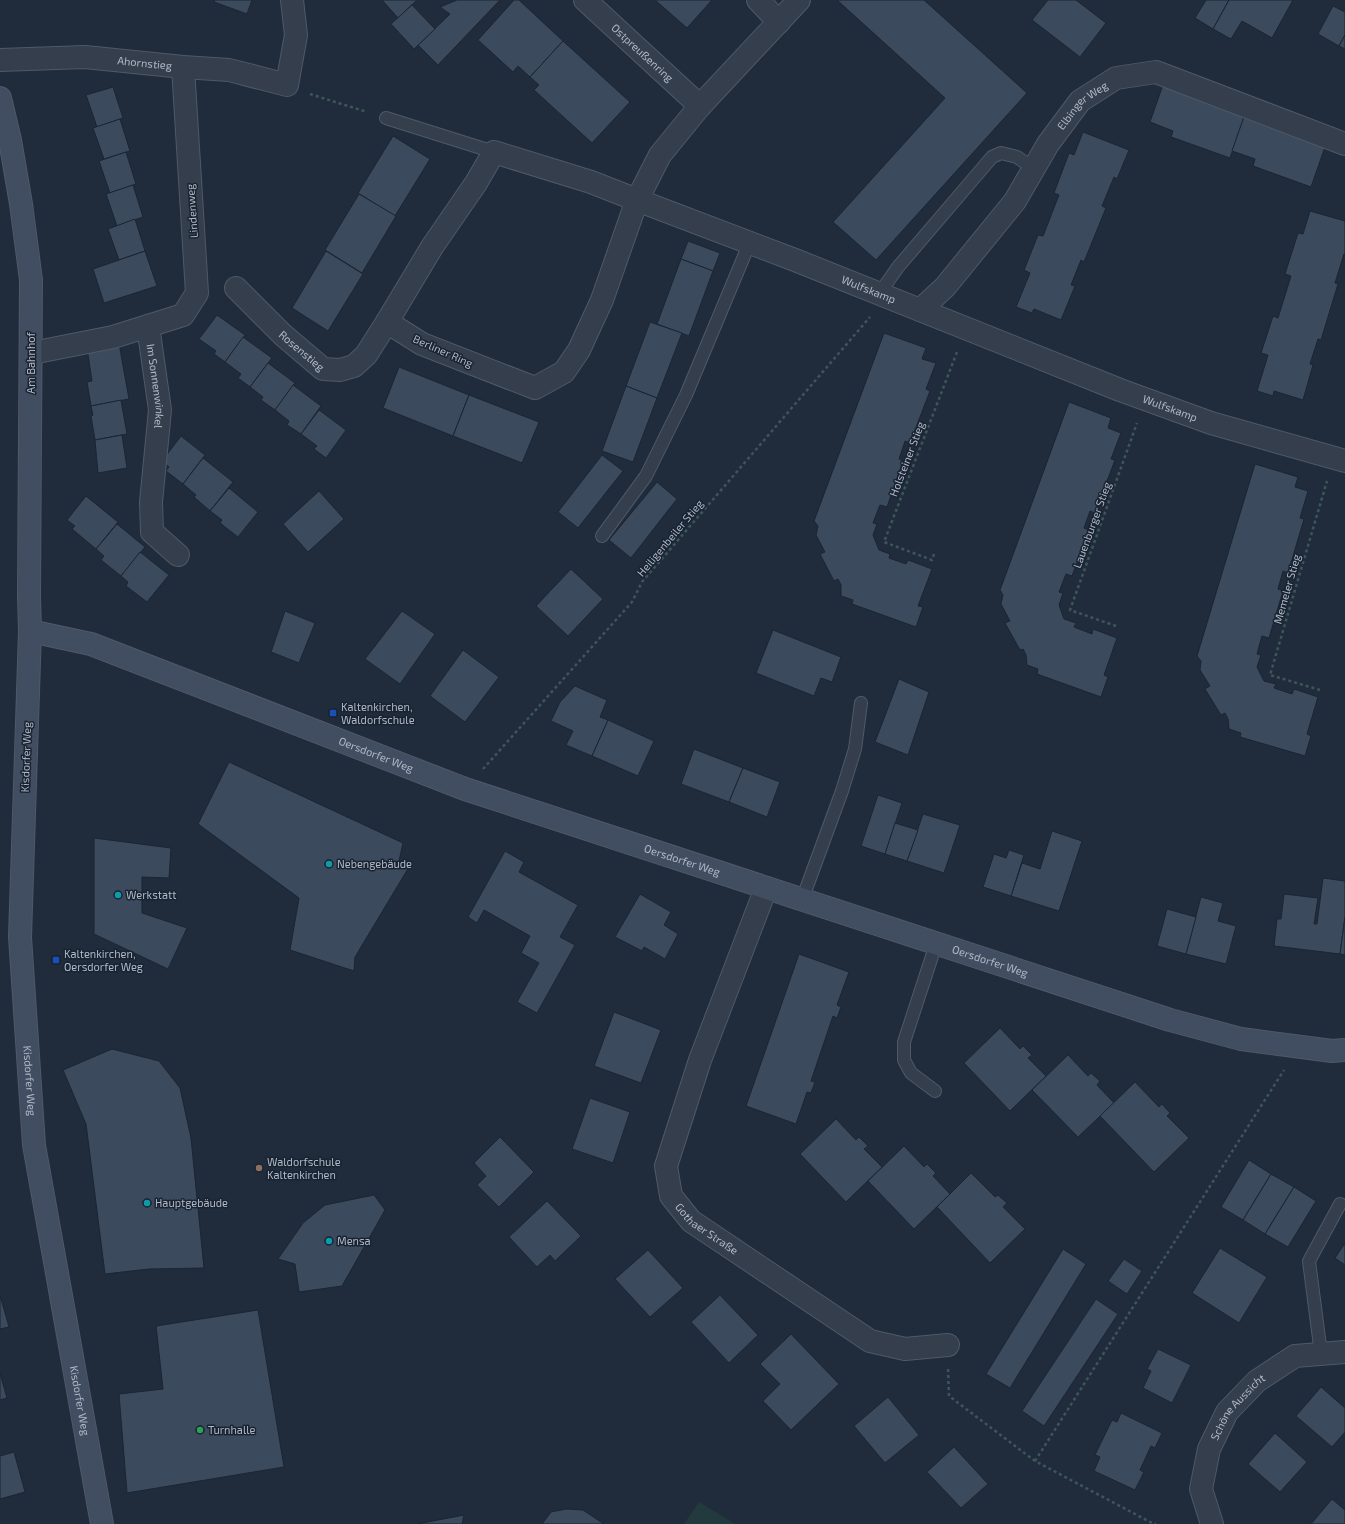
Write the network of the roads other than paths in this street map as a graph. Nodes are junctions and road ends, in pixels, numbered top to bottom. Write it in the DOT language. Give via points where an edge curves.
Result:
graph roads {
  1 [pos="292,0"];
  2 [pos="584,0"];
  3 [pos="758,0"];
  4 [pos="799,0"];
  5 [pos="779,22"];
  6 [pos="0,60"];
  7 [pos="183,67"];
  8 [pos="0,98"];
  9 [pos="700,106"];
  10 [pos="386,118"];
  11 [pos="1345,144"];
  12 [pos="494,152"];
  13 [pos="1034,168"];
  14 [pos="636,200"];
  15 [pos="750,242"];
  16 [pos="236,288"];
  17 [pos="883,295"];
  18 [pos="920,310"];
  19 [pos="387,322"];
  20 [pos="148,326"];
  21 [pos="32,353"];
  22 [pos="1339,460"];
  23 [pos="602,536"];
  24 [pos="178,555"];
  25 [pos="30,631"];
  26 [pos="861,703"];
  27 [pos="766,888"];
  28 [pos="802,900"];
  29 [pos="936,944"];
  30 [pos="1345,1050"];
  31 [pos="935,1091"];
  32 [pos="1340,1204"];
  33 [pos="948,1346"];
  34 [pos="1345,1352"];
  35 [pos="1321,1354"];
  36 [pos="102,1524"];
  37 [pos="1212,1524"];
  1 -- 7 [label="street, Ahornstieg" via="296,35 287,85 228,70"];
  2 -- 9 [label="street, Ostpreußenring"];
  3 -- 5 [label="street"];
  4 -- 5 [label="street"];
  5 -- 9 [label="street"];
  6 -- 7 [label="street, Ahornstieg" via="85,57"];
  7 -- 20 [label="street, Lindenweg" via="197,293 182,315"];
  8 -- 21 [label="street, Am Bahnhof" via="21,204 31,280"];
  9 -- 14 [label="street" via="660,155"];
  10 -- 12 [label="lane"];
  11 -- 13 [label="street, Elbinger Weg" via="1156,72 1116,78 1080,101 1048,144"];
  12 -- 14 [label="street" via="591,182"];
  12 -- 19 [label="street"];
  13 -- 17 [label="lane" via="1017,157 1001,153 992,157 898,267"];
  13 -- 18 [label="street, Elbinger Weg" via="1010,207 945,287"];
  14 -- 15 [label="street, Wulfskamp"];
  14 -- 19 [label="street, Berliner Ring" via="602,300 580,350 564,372 535,388 422,344"];
  15 -- 17 [label="street, Wulfskamp"];
  15 -- 23 [label="lane" via="686,395 646,476"];
  16 -- 19 [label="street, Rosenstieg" via="283,335 323,369 340,370 354,366 366,355"];
  17 -- 18 [label="street, Wulfskamp"];
  18 -- 22 [label="street, Wulfskamp" via="1145,400 1211,423"];
  20 -- 21 [label="street, Im Sonnenwinkel" via="113,337"];
  20 -- 24 [label="street, Im Sonnenwinkel" via="160,410 150,502 152,532"];
  21 -- 25 [label="street, Am Bahnhof" via="28,596"];
  25 -- 27 [label="street, Oersdorfer Weg" via="91,644 466,788"];
  25 -- 36 [label="street, Kisdorfer Weg" via="20,937 34,1145"];
  26 -- 28 [label="lane" via="855,749"];
  27 -- 28 [label="street, Oersdorfer Weg"];
  27 -- 33 [label="street, Gothaer Straße" via="700,1060 666,1166 671,1196 691,1221 870,1341 905,1350"];
  28 -- 29 [label="street, Oersdorfer Weg"];
  29 -- 30 [label="street, Oersdorfer Weg" via="1170,1020 1241,1039"];
  29 -- 31 [label="lane" via="904,1042 904,1060 911,1073"];
  32 -- 35 [label="lane" via="1309,1261"];
  34 -- 35 [label="street, Schöne Aussicht"];
  35 -- 37 [label="street, Schöne Aussicht" via="1295,1356 1257,1381 1227,1412 1209,1449 1201,1489"];
}
